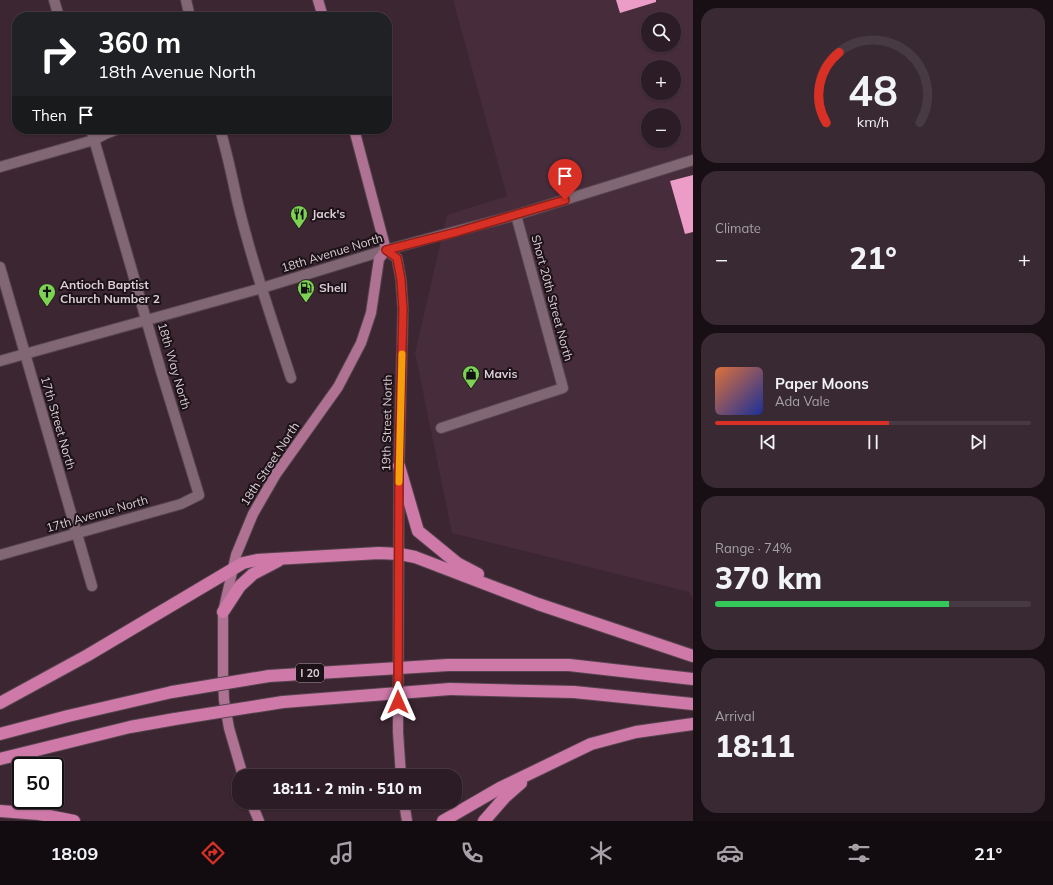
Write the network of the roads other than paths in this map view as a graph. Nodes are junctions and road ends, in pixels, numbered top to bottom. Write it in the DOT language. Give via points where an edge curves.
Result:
graph roads {
  1 [pos="54,0"];
  2 [pos="186,0"];
  3 [pos="318,0"];
  4 [pos="58,12"];
  5 [pos="189,12"];
  6 [pos="321,12"];
  7 [pos="92,134"];
  8 [pos="105,134"];
  9 [pos="221,134"];
  10 [pos="355,134"];
  11 [pos="94,140"];
  12 [pos="693,160"];
  13 [pos="0,167"];
  14 [pos="516,215"];
  15 [pos="386,250"];
  16 [pos="0,267"];
  17 [pos="262,288"];
  18 [pos="147,319"];
  19 [pos="25,354"];
  20 [pos="0,360"];
  21 [pos="291,378"];
  22 [pos="441,428"];
  23 [pos="399,466"];
  24 [pos="199,494"];
  25 [pos="77,533"];
  26 [pos="400,554"];
  27 [pos="0,555"];
  28 [pos="280,560"];
  29 [pos="233,568"];
  30 [pos="92,586"];
  31 [pos="538,604"];
  32 [pos="224,612"];
  33 [pos="693,656"];
  34 [pos="693,679"];
  35 [pos="0,703"];
  36 [pos="693,704"];
  37 [pos="693,724"];
  38 [pos="0,734"];
  39 [pos="0,759"];
  40 [pos="241,769"];
  41 [pos="401,769"];
  42 [pos="530,775"];
  43 [pos="254,809"];
  44 [pos="405,809"];
  45 [pos="0,811"];
  46 [pos="74,821"];
  47 [pos="259,821"];
  48 [pos="408,821"];
  49 [pos="443,821"];
  50 [pos="484,821"];
  1 -- 4 [label="street"];
  2 -- 5 [label="street"];
  3 -- 6 [label="main road"];
  7 -- 11 [label="street, 18th Way North"];
  8 -- 11 [label="street"];
  9 -- 17 [label="street"];
  10 -- 15 [label="main road, 19th Street North"];
  11 -- 13 [label="street"];
  11 -- 18 [label="street, 18th Way North"];
  12 -- 14 [label="street, 18th Avenue North"];
  14 -- 15 [label="street, 18th Avenue North"];
  14 -- 22 [label="street, Short 20th Street North" via="563,388"];
  15 -- 17 [label="street, 18th Avenue North"];
  15 -- 23 [label="main road, 19th Street North" via="397,258 403,309"];
  15 -- 29 [label="main road, 18th Street North" via="379,259 372,313 361,343 338,387 276,474 253,514"];
  16 -- 19 [label="street, 17th Street North"];
  17 -- 18 [label="street, 18th Avenue North"];
  17 -- 21 [label="street"];
  18 -- 19 [label="street, 18th Avenue North"];
  18 -- 24 [label="street, 18th Way North"];
  19 -- 20 [label="street, 18th Avenue North"];
  19 -- 25 [label="street, 17th Street North"];
  23 -- 26 [label="main road, 19th Street North"];
  23 -- 31 [label="highway" via="418,531 457,563"];
  24 -- 25 [label="street, 17th Avenue North" via="181,504"];
  25 -- 27 [label="street, 17th Avenue North"];
  25 -- 30 [label="street, 17th Street North"];
  26 -- 28 [label="highway" via="379,553"];
  26 -- 31 [label="highway" via="415,557"];
  26 -- 41 [label="main road, 19th Street North" via="398,732"];
  28 -- 29 [label="highway" via="257,560"];
  28 -- 32 [label="highway" via="253,574 240,586"];
  29 -- 32 [label="main road, 18th Street North"];
  29 -- 35 [label="highway" via="88,656"];
  31 -- 33 [label="highway"];
  32 -- 40 [label="main road, 18th Street North" via="224,700"];
  34 -- 38 [label="highway, I 20, bridge" via="569,665 448,665 269,676 172,692"];
  36 -- 39 [label="highway, I 20, bridge" via="574,692 450,689 282,702 116,730"];
  37 -- 42 [label="highway" via="636,732 591,744"];
  42 -- 49 [label="highway" via="500,788"];
  42 -- 50 [label="highway" via="505,797"];
  43 -- 47 [label="main road"];
  44 -- 48 [label="main road"];
  45 -- 46 [label="highway" via="39,814"];
}
